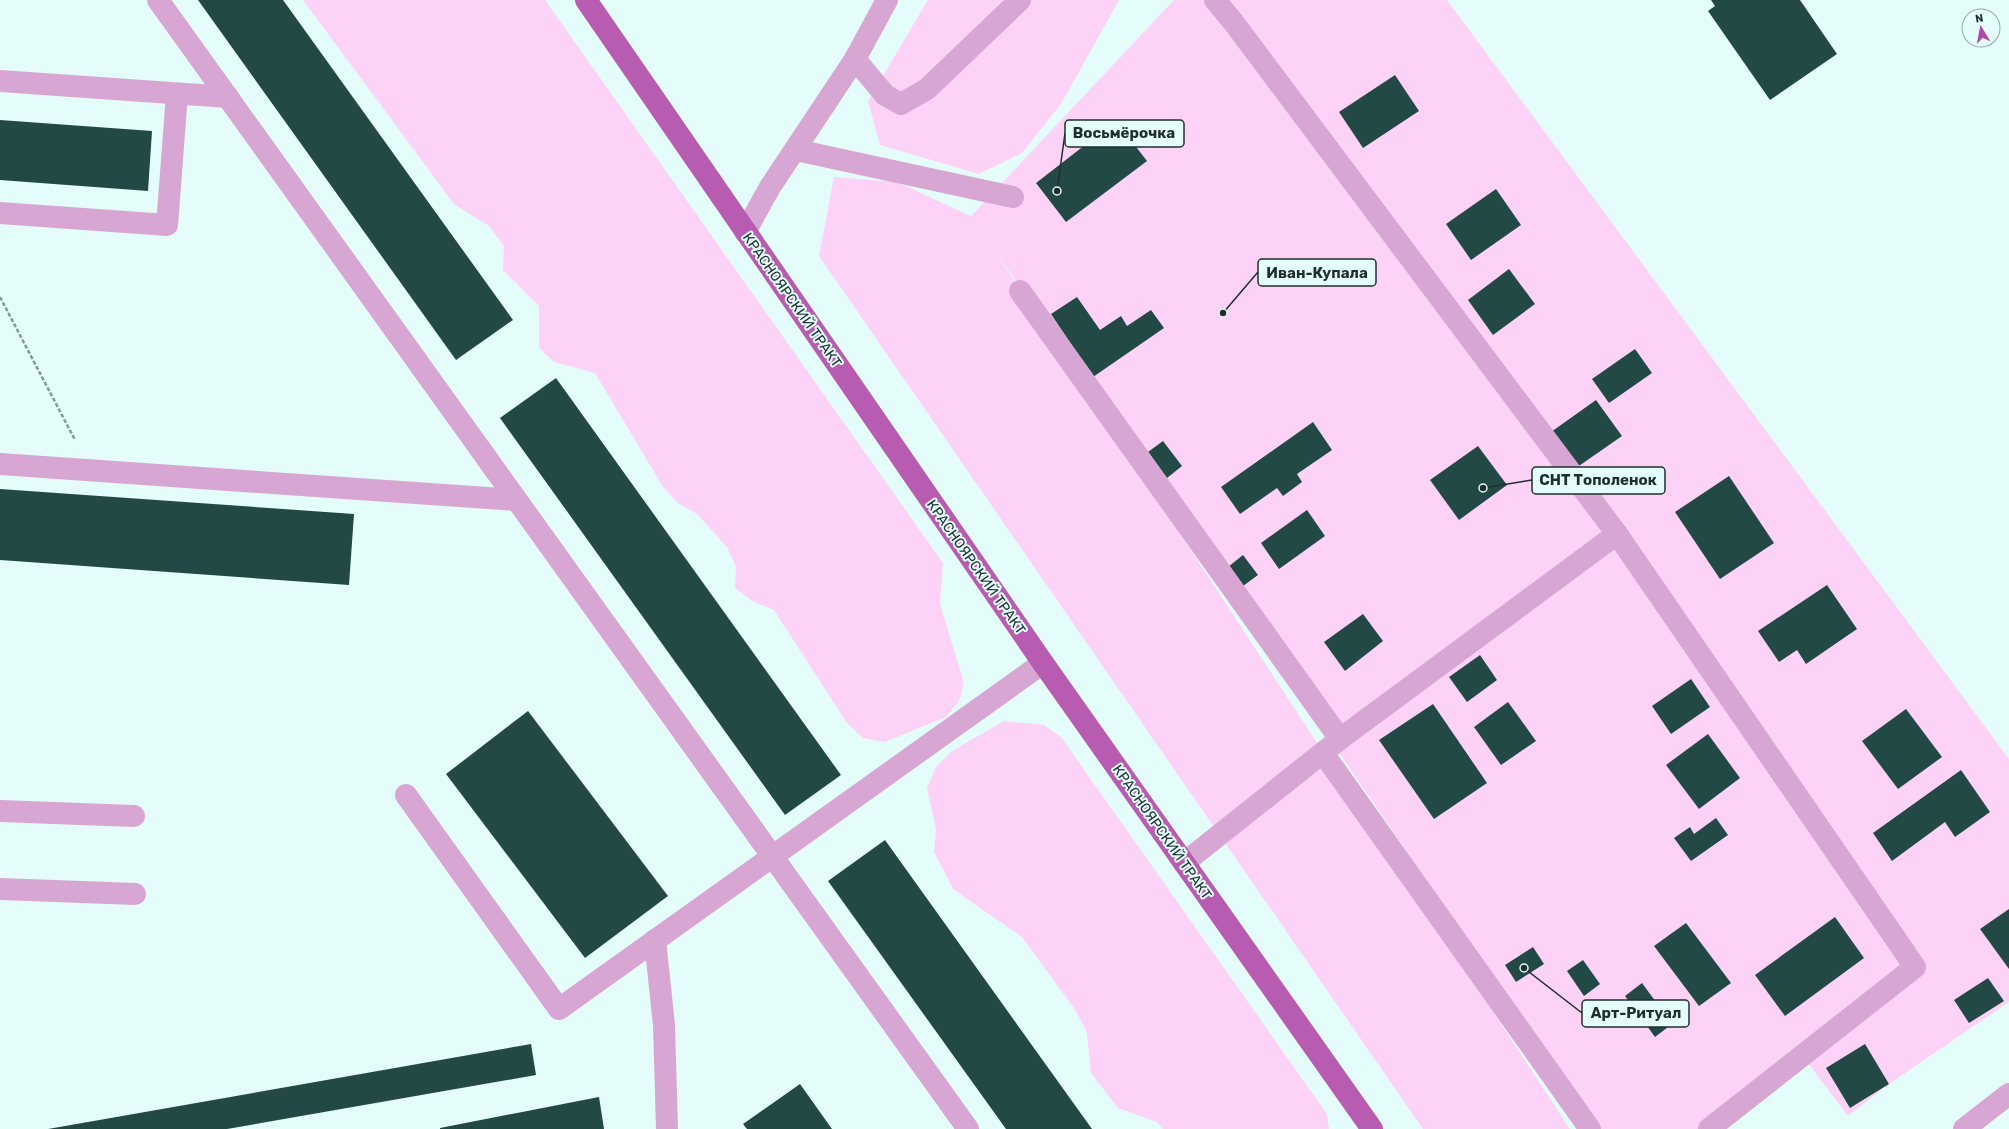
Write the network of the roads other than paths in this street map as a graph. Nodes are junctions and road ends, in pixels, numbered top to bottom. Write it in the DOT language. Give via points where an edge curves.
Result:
graph roads {
  1 [pos="158,0"];
  2 [pos="586,0"];
  3 [pos="887,0"];
  4 [pos="1020,0"];
  5 [pos="1215,0"];
  6 [pos="855,59"];
  7 [pos="0,82"];
  8 [pos="177,94"];
  9 [pos="228,97"];
  10 [pos="796,150"];
  11 [pos="1013,197"];
  12 [pos="0,213"];
  13 [pos="745,232"];
  14 [pos="1020,290"];
  15 [pos="0,464"];
  16 [pos="516,500"];
  17 [pos="1617,534"];
  18 [pos="1042,663"];
  19 [pos="1340,739"];
  20 [pos="1323,753"];
  21 [pos="406,795"];
  22 [pos="0,811"];
  23 [pos="134,816"];
  24 [pos="772,856"];
  25 [pos="1184,863"];
  26 [pos="0,889"];
  27 [pos="135,894"];
  28 [pos="655,940"];
  29 [pos="2009,1094"];
  30 [pos="667,1129"];
  31 [pos="968,1129"];
  32 [pos="1372,1129"];
  33 [pos="1590,1129"];
  34 [pos="1709,1129"];
  35 [pos="1964,1129"];
  1 -- 9 [label="lane"];
  2 -- 13 [label="main road, КРАСНОЯРСКИЙ ТРАКТ"];
  3 -- 6 [label="lane"];
  4 -- 6 [label="lane" via="927,89 901,104 885,95"];
  5 -- 17 [label="lane"];
  6 -- 10 [label="lane"];
  7 -- 8 [label="lane"];
  8 -- 9 [label="lane"];
  8 -- 12 [label="lane" via="167,225"];
  9 -- 16 [label="lane"];
  10 -- 11 [label="lane"];
  10 -- 13 [label="lane" via="770,186"];
  13 -- 18 [label="main road, КРАСНОЯРСКИЙ ТРАКТ"];
  14 -- 19 [label="lane"];
  15 -- 16 [label="lane"];
  16 -- 24 [label="lane"];
  17 -- 19 [label="lane"];
  17 -- 34 [label="lane" via="1916,967"];
  18 -- 24 [label="lane"];
  18 -- 25 [label="main road, КРАСНОЯРСКИЙ ТРАКТ"];
  19 -- 20 [label="lane"];
  20 -- 25 [label="lane"];
  20 -- 33 [label="lane"];
  21 -- 28 [label="lane" via="559,1009"];
  22 -- 23 [label="lane"];
  24 -- 28 [label="lane"];
  24 -- 31 [label="lane"];
  25 -- 32 [label="main road, КРАСНОЯРСКИЙ ТРАКТ"];
  26 -- 27 [label="lane"];
  28 -- 30 [label="lane" via="664,1025"];
  29 -- 35 [label="lane"];
}
